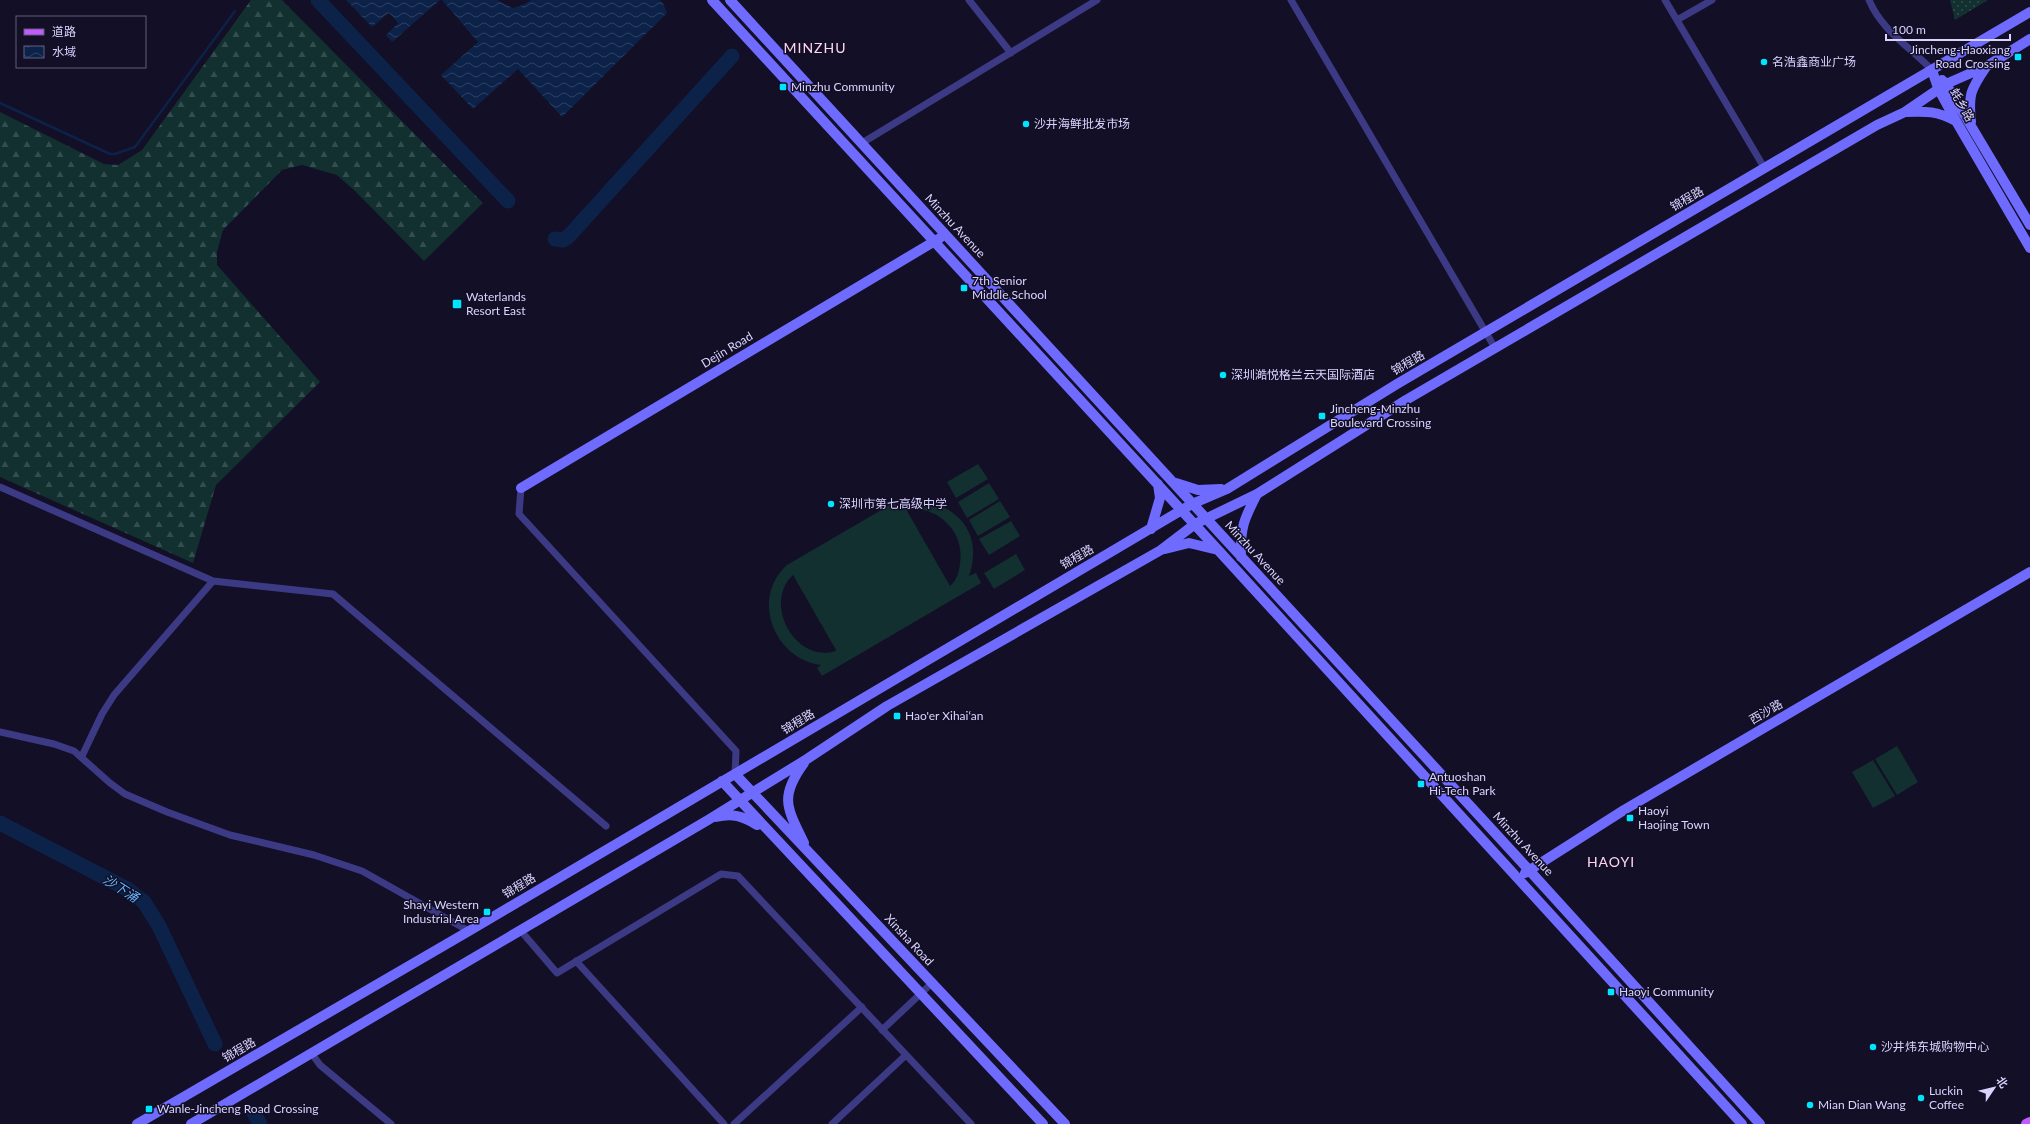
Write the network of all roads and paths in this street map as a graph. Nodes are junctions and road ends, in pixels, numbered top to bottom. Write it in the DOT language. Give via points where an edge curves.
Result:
graph roads {
  1 [pos="730,0"];
  2 [pos="969,0"];
  3 [pos="1098,0"];
  4 [pos="1291,0"];
  5 [pos="1665,0"];
  6 [pos="1712,0"];
  7 [pos="1869,0"];
  8 [pos="718,2"];
  9 [pos="2030,12"];
  10 [pos="1677,20"];
  11 [pos="2030,39"];
  12 [pos="1011,54"];
  13 [pos="1987,66"];
  14 [pos="1932,70"];
  15 [pos="1942,86"];
  16 [pos="1905,112"];
  17 [pos="1956,122"];
  18 [pos="1972,126"];
  19 [pos="862,143"];
  20 [pos="1764,169"];
  21 [pos="2030,225"];
  22 [pos="946,235"];
  23 [pos="935,242"];
  24 [pos="2030,248"];
  25 [pos="1485,332"];
  26 [pos="1495,348"];
  27 [pos="1173,481"];
  28 [pos="1158,484"];
  29 [pos="0,487"];
  30 [pos="521,488"];
  31 [pos="1227,489"];
  32 [pos="1257,494"];
  33 [pos="1192,504"];
  34 [pos="1182,510"];
  35 [pos="1205,518"];
  36 [pos="1195,524"];
  37 [pos="1151,529"];
  38 [pos="1161,550"];
  39 [pos="1219,551"];
  40 [pos="1241,557"];
  41 [pos="2030,572"];
  42 [pos="213,581"];
  43 [pos="0,732"];
  44 [pos="82,756"];
  45 [pos="807,759"];
  46 [pos="735,774"];
  47 [pos="722,781"];
  48 [pos="752,791"];
  49 [pos="739,800"];
  50 [pos="710,819"];
  51 [pos="606,826"];
  52 [pos="769,832"];
  53 [pos="810,854"];
  54 [pos="1529,870"];
  55 [pos="1518,877"];
  56 [pos="469,931"];
  57 [pos="521,931"];
  58 [pos="576,961"];
  59 [pos="932,983"];
  60 [pos="921,994"];
  61 [pos="862,1007"];
  62 [pos="882,1030"];
  63 [pos="312,1054"];
  64 [pos="906,1055"];
  65 [pos="2030,1122"];
  66 [pos="137,1124"];
  67 [pos="191,1124"];
  68 [pos="391,1124"];
  69 [pos="724,1124"];
  70 [pos="734,1124"];
  71 [pos="832,1124"];
  72 [pos="971,1124"];
  73 [pos="1043,1124"];
  74 [pos="1065,1124"];
  75 [pos="1742,1124"];
  76 [pos="1760,1124"];
  77 [pos="2026,1124"];
  1 -- 19 [label="main road, Minzhu Avenue"];
  2 -- 12 [label="street"];
  3 -- 12 [label="street"];
  4 -- 25 [label="street"];
  5 -- 10 [label="street"];
  6 -- 10 [label="street"];
  7 -- 14 [label="street" via="1878,19"];
  8 -- 23 [label="main road, Minzhu Avenue"];
  9 -- 14 [label="main road, 锦程路"];
  10 -- 20 [label="street"];
  11 -- 13 [label="main road"];
  12 -- 19 [label="street"];
  13 -- 15 [label="main road"];
  13 -- 18 [label="main road" via="1974,85 1969,102"];
  14 -- 15 [label="main road, 蚝乡路"];
  14 -- 20 [label="main road, 锦程路"];
  15 -- 16 [label="main road"];
  15 -- 17 [label="main road, 蚝乡路"];
  15 -- 18 [label="main road, 蚝乡路"];
  16 -- 17 [label="main road" via="1928,111"];
  16 -- 26 [label="main road" via="1877,125"];
  17 -- 24 [label="main road, 蚝乡路"];
  18 -- 21 [label="main road, 蚝乡路"];
  19 -- 22 [label="main road, Minzhu Avenue"];
  20 -- 25 [label="main road, 锦程路"];
  22 -- 23 [label="main road, Dejin Road"];
  22 -- 27 [label="main road, Minzhu Avenue"];
  23 -- 28 [label="main road, Minzhu Avenue"];
  23 -- 30 [label="main road, Dejin Road"];
  25 -- 26 [label="street"];
  25 -- 31 [label="main road, 锦程路"];
  26 -- 32 [label="main road" via="1406,400"];
  27 -- 31 [label="main road" via="1198,490"];
  27 -- 33 [label="main road, Minzhu Avenue"];
  28 -- 34 [label="main road, Minzhu Avenue"];
  28 -- 37 [label="main road" via="1160,498"];
  29 -- 42 [label="street"];
  30 -- 46 [label="street" via="519,514 736,751"];
  31 -- 33 [label="main road, 锦程路"];
  32 -- 35 [label="main road"];
  32 -- 40 [label="main road" via="1244,518 1240,535"];
  33 -- 34 [label="main road, 锦程路"];
  33 -- 35 [label="main road, Minzhu Avenue"];
  34 -- 36 [label="main road, Minzhu Avenue"];
  34 -- 37 [label="main road, 锦程路"];
  35 -- 36 [label="main road"];
  35 -- 40 [label="main road, Minzhu Avenue"];
  36 -- 38 [label="main road"];
  36 -- 39 [label="main road, Minzhu Avenue"];
  37 -- 46 [label="main road, 锦程路"];
  38 -- 39 [label="main road" via="1189,543"];
  38 -- 45 [label="main road" via="887,706"];
  39 -- 55 [label="main road, Minzhu Avenue"];
  40 -- 54 [label="main road, Minzhu Avenue"];
  41 -- 54 [label="main road, 西沙路" via="1624,810"];
  42 -- 44 [label="street" via="114,695"];
  42 -- 51 [label="street" via="334,594"];
  43 -- 44 [label="street" via="54,744"];
  44 -- 56 [label="street" via="125,794 230,835 314,855 362,871"];
  45 -- 48 [label="main road"];
  45 -- 53 [label="main road" via="792,778 788,792 789,813"];
  46 -- 47 [label="main road, 锦程路"];
  46 -- 48 [label="main road, Xinsha Road"];
  47 -- 49 [label="main road"];
  47 -- 56 [label="main road, 锦程路"];
  48 -- 49 [label="main road"];
  48 -- 53 [label="main road, Xinsha Road"];
  49 -- 50 [label="main road"];
  49 -- 52 [label="main road"];
  50 -- 52 [label="main road" via="729,814 745,818"];
  50 -- 57 [label="main road"];
  52 -- 60 [label="main road"];
  53 -- 59 [label="main road, Xinsha Road"];
  54 -- 55 [label="main road, 西沙路"];
  54 -- 76 [label="main road, Minzhu Avenue"];
  55 -- 75 [label="main road, Minzhu Avenue"];
  56 -- 66 [label="main road, 锦程路"];
  57 -- 58 [label="street" via="556,973"];
  57 -- 63 [label="main road"];
  58 -- 61 [label="street" via="721,874 738,876"];
  58 -- 69 [label="street"];
  59 -- 60 [label="street"];
  59 -- 74 [label="main road, Xinsha Road"];
  60 -- 62 [label="street"];
  60 -- 73 [label="main road"];
  61 -- 62 [label="street"];
  61 -- 70 [label="street"];
  62 -- 64 [label="street"];
  63 -- 67 [label="main road"];
  63 -- 68 [label="street" via="320,1065"];
  64 -- 71 [label="street"];
  64 -- 72 [label="street"];
  65 -- 77 [label="main road"];
}
